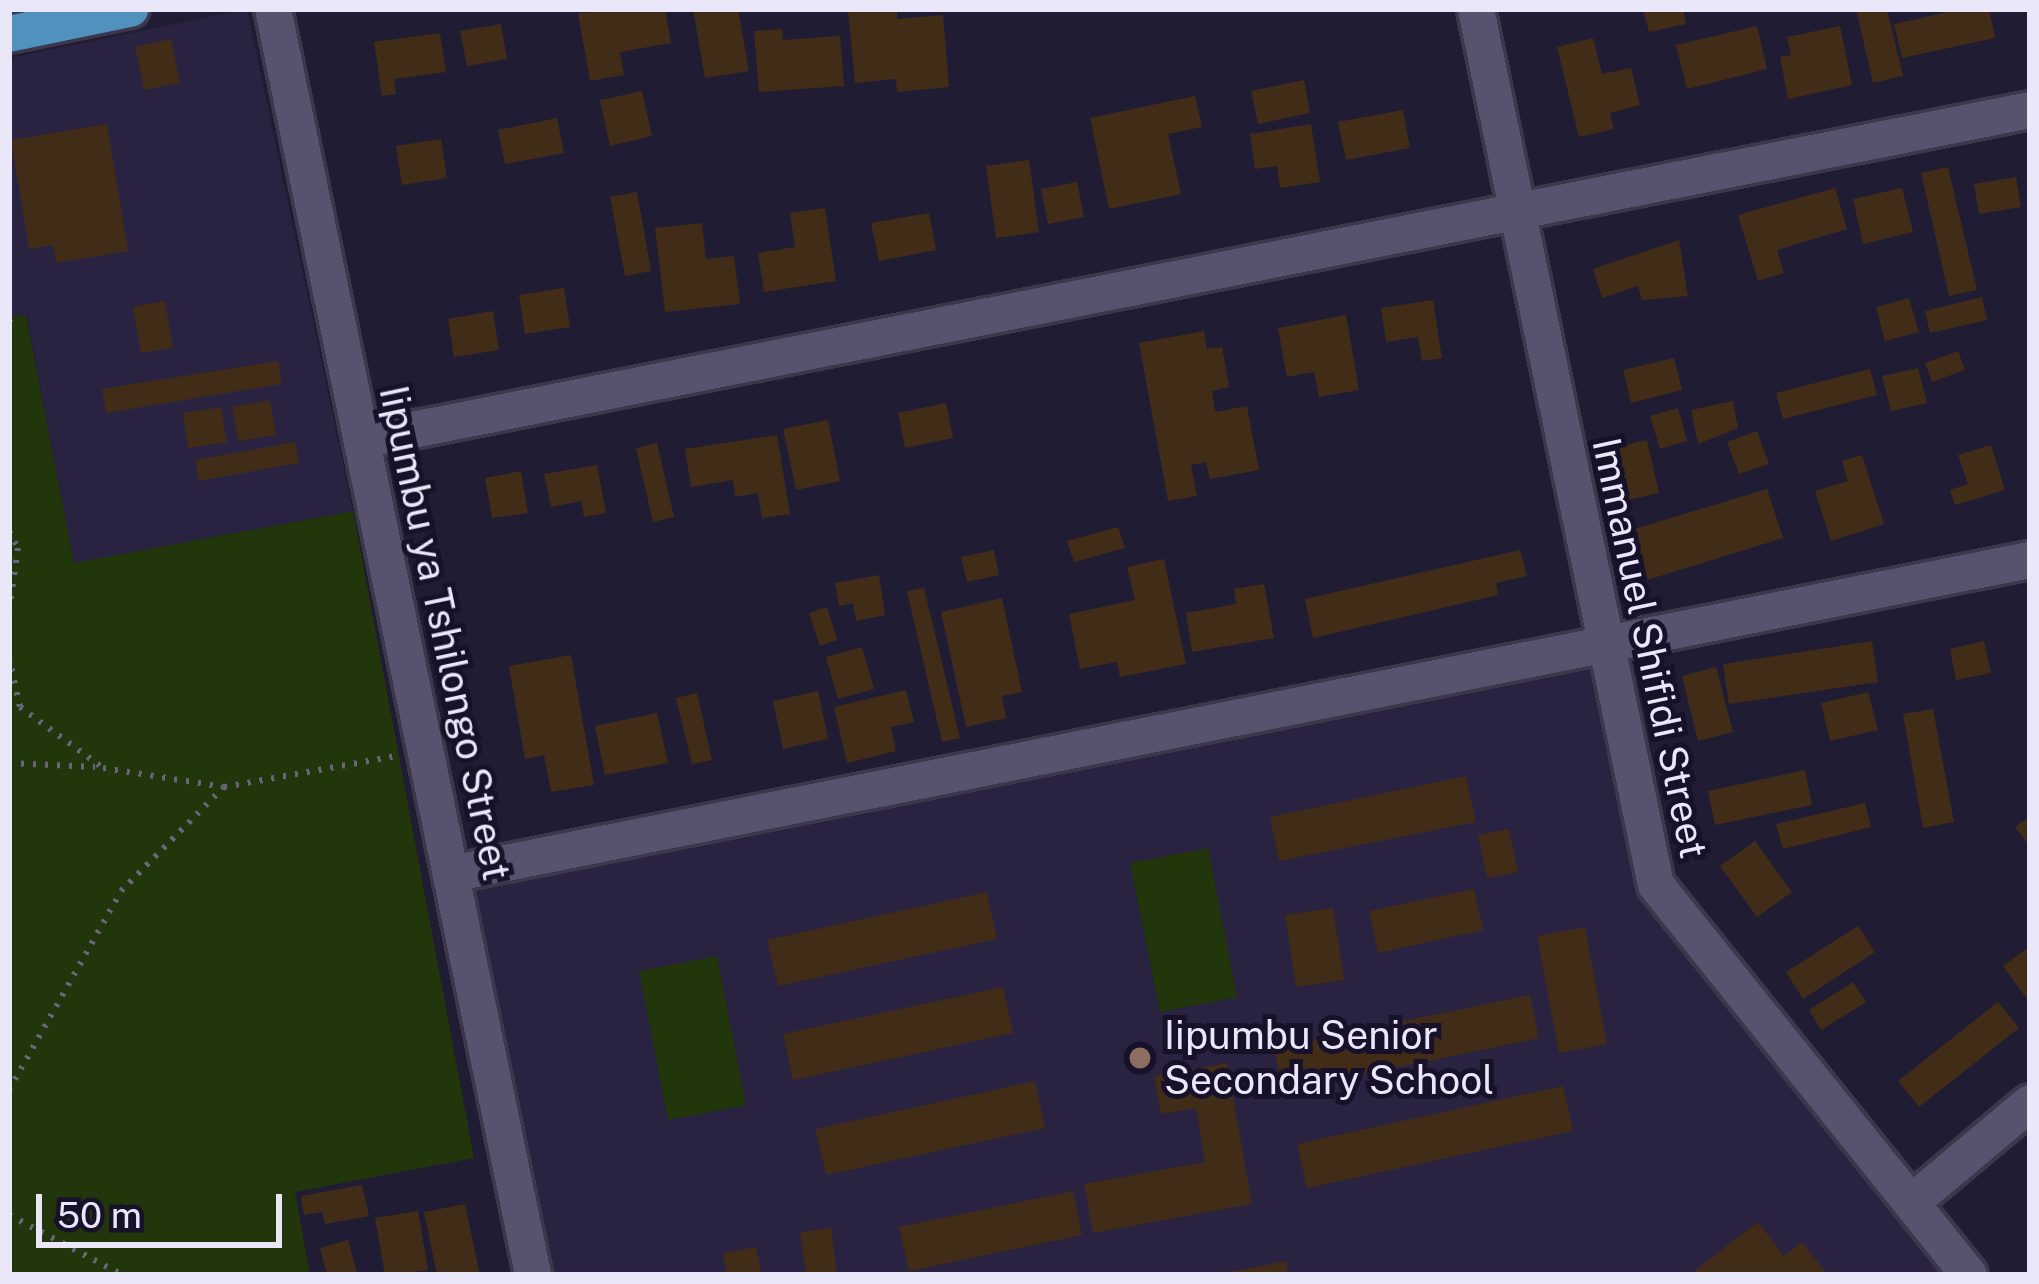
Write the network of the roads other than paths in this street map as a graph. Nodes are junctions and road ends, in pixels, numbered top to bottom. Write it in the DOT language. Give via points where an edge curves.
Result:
graph roads {
  1 [pos="130,9"];
  2 [pos="273,9"];
  3 [pos="1476,9"];
  4 [pos="9,34"];
  5 [pos="2030,110"];
  6 [pos="1518,215"];
  7 [pos="362,440"];
  8 [pos="2030,560"];
  9 [pos="1603,641"];
  10 [pos="451,874"];
  11 [pos="2030,1103"];
  12 [pos="1911,1203"];
  13 [pos="533,1275"];
  14 [pos="1969,1275"];
  1 -- 4 [label="main road"];
  2 -- 7 [label="street, Iipumbu ya Tshilongo Street"];
  3 -- 6 [label="street, Immanuel Shifidi Street"];
  5 -- 6 [label="street"];
  6 -- 7 [label="street"];
  6 -- 9 [label="street, Immanuel Shifidi Street"];
  7 -- 10 [label="street, Iipumbu ya Tshilongo Street"];
  8 -- 9 [label="street"];
  9 -- 10 [label="street"];
  9 -- 12 [label="street, Immanuel Shifidi Street" via="1657,885"];
  10 -- 13 [label="street, Iipumbu ya Tshilongo Street"];
  11 -- 12 [label="street"];
  12 -- 14 [label="street, Immanuel Shifidi Street"];
}
